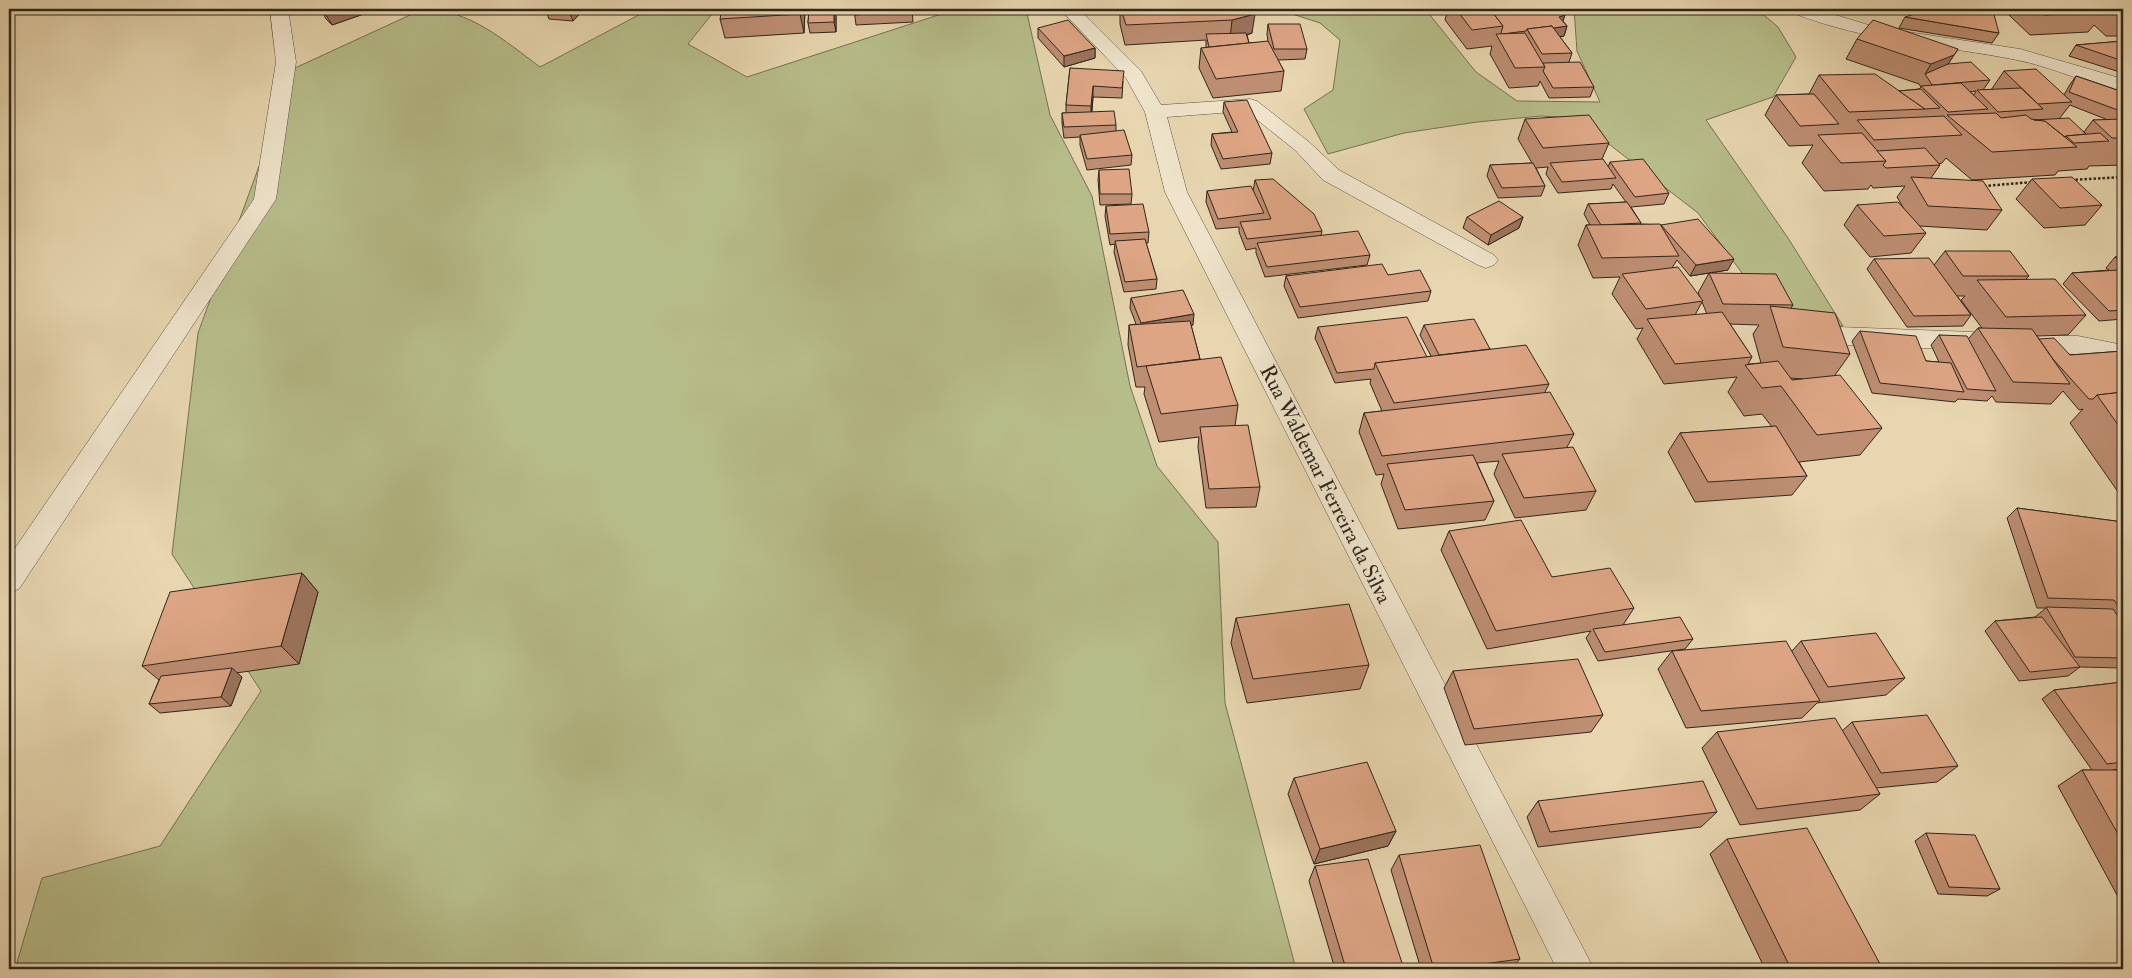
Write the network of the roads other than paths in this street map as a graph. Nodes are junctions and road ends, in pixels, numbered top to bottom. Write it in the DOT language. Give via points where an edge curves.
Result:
graph roads {
  1 [pos="279,9"];
  2 [pos="1069,9"];
  3 [pos="1800,9"];
  4 [pos="2123,86"];
  5 [pos="1155,112"];
  6 [pos="1486,260"];
  7 [pos="1810,334"];
  8 [pos="2123,354"];
  9 [pos="9,580"];
  10 [pos="1576,969"];
  1 -- 9 [label="street" via="286,62 265,199"];
  2 -- 5 [label="street, Rua Waldemar Ferreira da Silva" via="1134,75"];
  3 -- 4 [label="street" via="1875,34 2007,53"];
  5 -- 6 [label="street" via="1250,106 1302,146 1330,175"];
  5 -- 10 [label="street, Rua Waldemar Ferreira da Silva" via="1176,192"];
  7 -- 8 [label="street" via="2078,345"];
}
